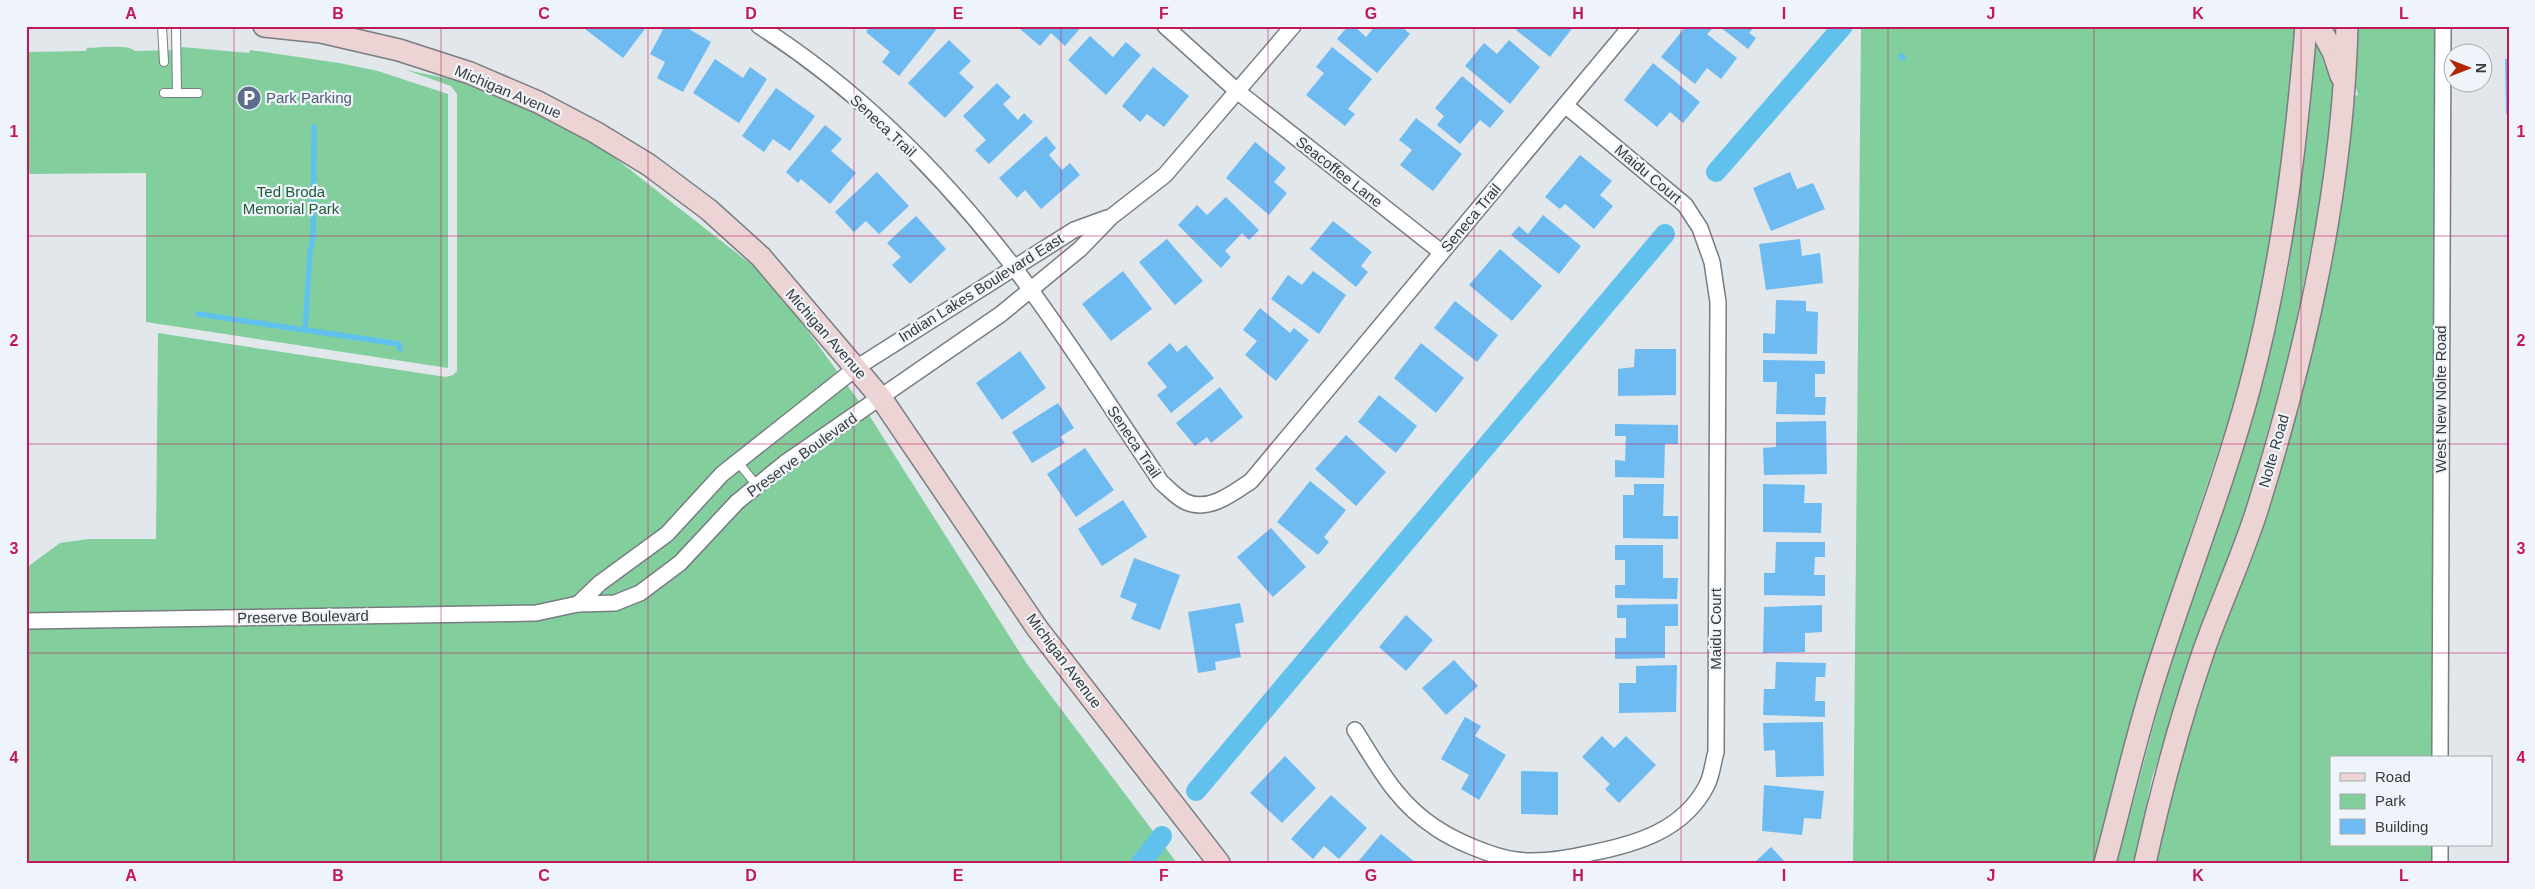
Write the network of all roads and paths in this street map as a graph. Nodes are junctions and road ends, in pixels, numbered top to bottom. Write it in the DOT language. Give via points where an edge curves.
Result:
graph roads {
  1 [pos="162,26"];
  2 [pos="176,26"];
  3 [pos="264,26"];
  4 [pos="759,26"];
  5 [pos="1165,26"];
  6 [pos="1293,26"];
  7 [pos="1631,26"];
  8 [pos="2306,26"];
  9 [pos="2319,26"];
  10 [pos="2347,26"];
  11 [pos="321,29"];
  12 [pos="2442,34"];
  13 [pos="164,62"];
  14 [pos="2344,88"];
  15 [pos="1238,91"];
  16 [pos="164,93"];
  17 [pos="177,93"];
  18 [pos="198,93"];
  19 [pos="1565,104"];
  20 [pos="1111,217"];
  21 [pos="1442,252"];
  22 [pos="1014,268"];
  23 [pos="1030,289"];
  24 [pos="856,368"];
  25 [pos="881,398"];
  26 [pos="738,462"];
  27 [pos="758,486"];
  28 [pos="578,604"];
  29 [pos="26,621"];
  30 [pos="1355,730"];
  31 [pos="2440,756"];
  32 [pos="2440,846"];
  33 [pos="1219,863"];
  34 [pos="2105,863"];
  35 [pos="2145,863"];
  36 [pos="2440,863"];
  1 -- 13 [label="lane"];
  2 -- 17 [label="lane"];
  3 -- 11 [label="street, Michigan Avenue"];
  4 -- 22 [label="street, Seneca Trail" via="794,48 862,104 931,170"];
  5 -- 15 [label="street, Seacoffee Lane"];
  6 -- 15 [label="street, Indian Lakes Boulevard East"];
  7 -- 19 [label="street, Seneca Trail"];
  8 -- 34 [label="street" via="2298,129 2277,270 2249,390 2156,676"];
  9 -- 14 [label="street" via="2333,52"];
  10 -- 14 [label="street, Nolte Road"];
  11 -- 24 [label="street, Michigan Avenue" via="399,50 538,102 596,132 649,165 709,210 761,258"];
  12 -- 31 [label="street, West New Nolte Road"];
  14 -- 35 [label="street, Nolte Road" via="2330,208 2302,350 2257,509 2204,650 2163,780"];
  15 -- 20 [label="street, Indian Lakes Boulevard East" via="1165,175"];
  15 -- 21 [label="street, Seacoffee Lane"];
  16 -- 17 [label="lane"];
  17 -- 18 [label="lane"];
  19 -- 21 [label="street, Seneca Trail"];
  19 -- 30 [label="street, Maidu Court" via="1685,205 1700,228 1712,262 1718,302 1716,752 1708,784 1692,807 1670,827 1631,846 1553,861 1515,860 1471,846 1436,828 1398,798"];
  20 -- 22 [label="street, Indian Lakes Boulevard East" via="1074,230"];
  20 -- 23 [label="street, Indian Lakes Boulevard East" via="1080,249"];
  21 -- 23 [label="street, Seneca Trail" via="1251,481 1226,498 1204,505 1186,502 1161,482"];
  22 -- 23 [label="street, Seneca Trail"];
  22 -- 24 [label="street, Indian Lakes Boulevard East"];
  23 -- 25 [label="street, Indian Lakes Boulevard East" via="1001,314"];
  24 -- 25 [label="street, Michigan Avenue"];
  24 -- 26 [label="street"];
  25 -- 27 [label="street, Preserve Boulevard" via="785,463"];
  25 -- 33 [label="street, Michigan Avenue" via="1037,628"];
  26 -- 27 [label="lane"];
  26 -- 28 [label="street" via="722,474 667,534 600,583"];
  27 -- 28 [label="street, Preserve Boulevard" via="737,502 680,563 640,593 615,603"];
  28 -- 29 [label="street, Preserve Boulevard" via="536,613"];
  32 -- 36 [label="street"];
}
